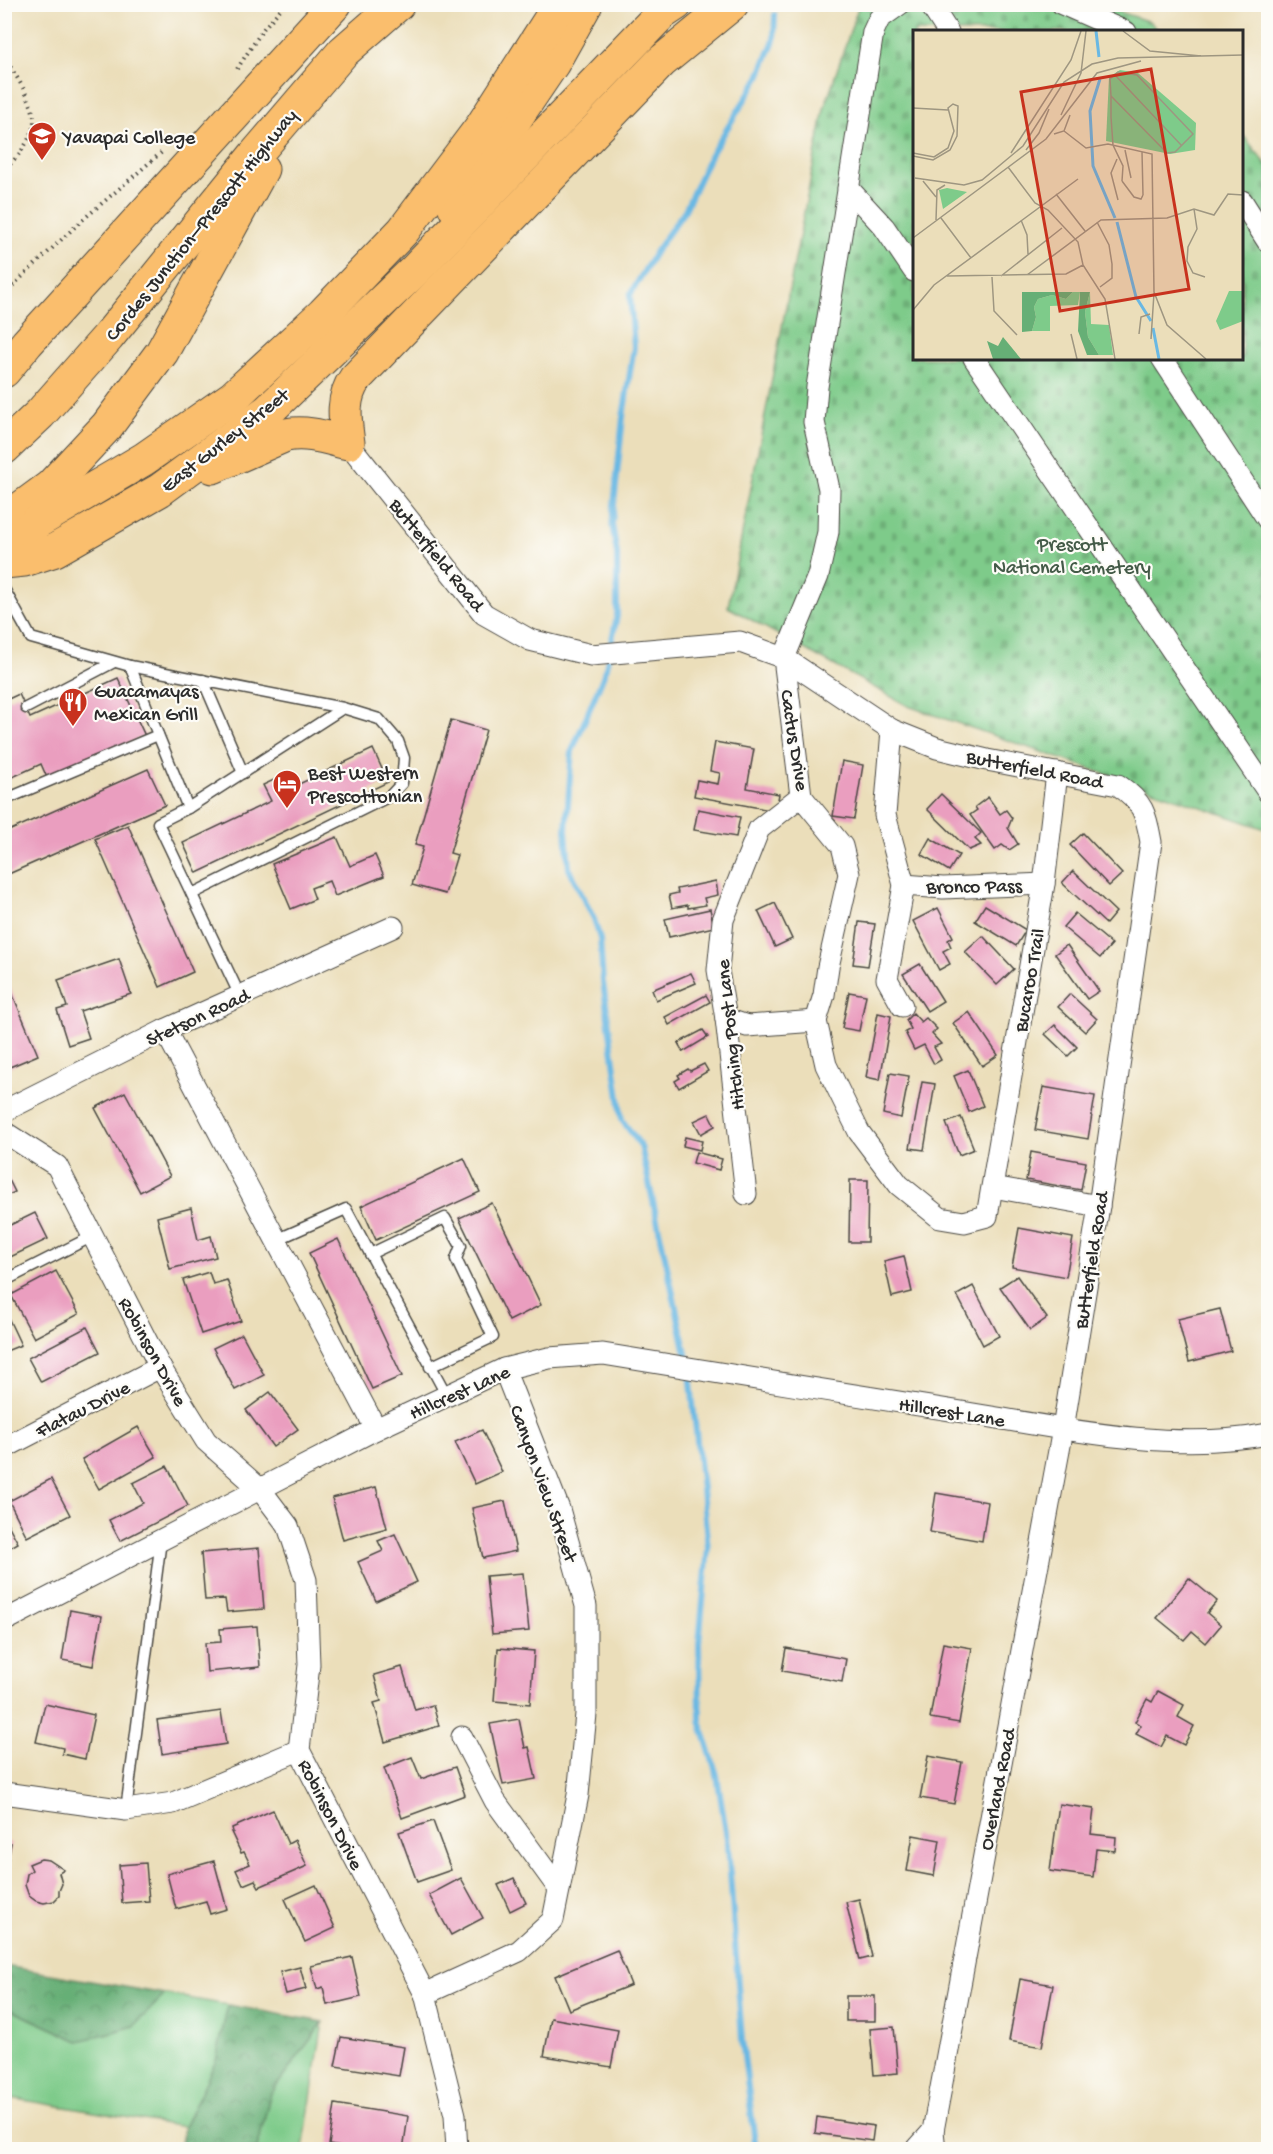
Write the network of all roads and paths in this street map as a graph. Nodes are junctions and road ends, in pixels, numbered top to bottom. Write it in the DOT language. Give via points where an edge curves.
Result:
graph roads {
  1 [pos="285,4"];
  2 [pos="335,4"];
  3 [pos="398,4"];
  4 [pos="560,4"];
  5 [pos="586,4"];
  6 [pos="676,4"];
  7 [pos="732,4"];
  8 [pos="900,4"];
  9 [pos="930,4"];
  10 [pos="1062,4"];
  11 [pos="1251,4"];
  12 [pos="1269,8"];
  13 [pos="947,30"];
  14 [pos="1121,30"];
  15 [pos="343,52"];
  16 [pos="4,57"];
  17 [pos="235,73"];
  18 [pos="164,149"];
  19 [pos="4,170"];
  20 [pos="848,188"];
  21 [pos="1243,203"];
  22 [pos="1269,242"];
  23 [pos="913,268"];
  24 [pos="415,270"];
  25 [pos="4,294"];
  26 [pos="975,360"];
  27 [pos="1163,360"];
  28 [pos="4,371"];
  29 [pos="348,443"];
  30 [pos="4,448"];
  31 [pos="160,490"];
  32 [pos="4,520"];
  33 [pos="1269,520"];
  34 [pos="4,550"];
  35 [pos="4,561"];
  36 [pos="4,589"];
  37 [pos="784,658"];
  38 [pos="114,662"];
  39 [pos="130,666"];
  40 [pos="203,680"];
  41 [pos="26,708"];
  42 [pos="343,708"];
  43 [pos="892,730"];
  44 [pos="158,735"];
  45 [pos="243,773"];
  46 [pos="1057,773"];
  47 [pos="1269,792"];
  48 [pos="801,796"];
  49 [pos="4,800"];
  50 [pos="188,808"];
  51 [pos="1044,884"];
  52 [pos="904,885"];
  53 [pos="192,894"];
  54 [pos="393,927"];
  55 [pos="240,996"];
  56 [pos="902,1006"];
  57 [pos="726,1019"];
  58 [pos="816,1021"];
  59 [pos="165,1030"];
  60 [pos="4,1111"];
  61 [pos="4,1132"];
  62 [pos="993,1187"];
  63 [pos="746,1194"];
  64 [pos="1099,1206"];
  65 [pos="93,1236"];
  66 [pos="276,1240"];
  67 [pos="370,1254"];
  68 [pos="4,1281"];
  69 [pos="160,1367"];
  70 [pos="430,1367"];
  71 [pos="504,1369"];
  72 [pos="447,1396"];
  73 [pos="376,1429"];
  74 [pos="1063,1429"];
  75 [pos="1269,1434"];
  76 [pos="4,1448"];
  77 [pos="260,1489"];
  78 [pos="161,1540"];
  79 [pos="5,1624"];
  80 [pos="462,1737"];
  81 [pos="299,1750"];
  82 [pos="4,1793"];
  83 [pos="126,1810"];
  84 [pos="559,1889"];
  85 [pos="425,1994"];
  86 [pos="934,2140"];
  87 [pos="457,2150"];
  88 [pos="916,2150"];
  1 -- 17 [label="path"];
  2 -- 28 [label="main road"];
  3 -- 15 [label="main road, Cordes Junction–Prescott Highway"];
  4 -- 34 [label="main road" via="482,126 403,231 323,314 233,397 144,459 36,522"];
  5 -- 24 [label="main road" via="553,63"];
  6 -- 24 [label="main road" via="661,14"];
  7 -- 29 [label="main road" via="661,62 355,379 344,408"];
  8 -- 20 [label="street" via="879,19 873,32"];
  9 -- 13 [label="street"];
  10 -- 14 [label="street"];
  11 -- 12 [label="path"];
  15 -- 30 [label="main road, Cordes Junction–Prescott Highway" via="255,154 108,337 40,414"];
  15 -- 32 [label="main road" via="266,162 162,352 106,426 51,486"];
  16 -- 19 [label="path" via="34,114 30,136 17,159"];
  18 -- 25 [label="path"];
  20 -- 23 [label="street" via="884,227"];
  20 -- 37 [label="street" via="814,422 829,489 828,532 818,576"];
  21 -- 22 [label="street"];
  24 -- 31 [label="main road, East Gurley Street" via="269,410"];
  26 -- 47 [label="street"];
  27 -- 33 [label="street"];
  29 -- 31 [label="main road" via="310,434 286,435"];
  29 -- 37 [label="street, Butterfield Road" via="484,614 530,640 591,655 740,642"];
  31 -- 35 [label="main road, East Gurley Street" via="55,550 24,560"];
  36 -- 38 [label="lane" via="31,638"];
  37 -- 43 [label="street, Butterfield Road"];
  37 -- 48 [label="street, Cactus Drive"];
  38 -- 39 [label="lane"];
  38 -- 41 [label="lane"];
  39 -- 40 [label="lane"];
  39 -- 44 [label="lane"];
  40 -- 42 [label="lane"];
  40 -- 45 [label="lane"];
  42 -- 45 [label="lane"];
  42 -- 53 [label="lane" via="379,718 398,741 404,759 402,783 390,796"];
  43 -- 46 [label="street, Butterfield Road" via="937,748"];
  43 -- 52 [label="street" via="885,815"];
  44 -- 49 [label="lane"];
  44 -- 50 [label="lane"];
  45 -- 50 [label="lane"];
  46 -- 51 [label="street, Bucaroo Trail"];
  46 -- 64 [label="street, Butterfield Road" via="1118,785 1132,795 1146,815 1151,842"];
  48 -- 57 [label="street, Hitching Post Lane" via="759,829 732,893 723,920 718,970"];
  48 -- 58 [label="street, Cactus Drive" via="842,846 849,874"];
  50 -- 53 [label="lane" via="158,823"];
  51 -- 52 [label="street, Bronco Pass" via="943,888"];
  51 -- 62 [label="street, Bucaroo Trail"];
  52 -- 56 [label="street" via="887,979"];
  53 -- 55 [label="lane"];
  54 -- 55 [label="street, Stetson Road"];
  55 -- 59 [label="street, Stetson Road"];
  57 -- 58 [label="street" via="747,1026"];
  57 -- 63 [label="street, Hitching Post Lane"];
  58 -- 62 [label="street, Bucaroo Trail" via="826,1065 859,1132 899,1185 940,1218 964,1222 987,1216"];
  59 -- 60 [label="street, Stetson Road"];
  59 -- 66 [label="street"];
  61 -- 65 [label="street, Robinson Drive" via="57,1166"];
  62 -- 64 [label="street"];
  64 -- 74 [label="street, Butterfield Road"];
  65 -- 68 [label="lane"];
  65 -- 69 [label="street, Robinson Drive"];
  66 -- 67 [label="lane" via="346,1209"];
  66 -- 73 [label="street"];
  67 -- 70 [label="lane"];
  67 -- 70 [label="lane" via="445,1218 461,1246 456,1259 493,1337"];
  69 -- 76 [label="street, Flatau Drive"];
  69 -- 77 [label="street, Robinson Drive" via="206,1441"];
  70 -- 72 [label="lane"];
  71 -- 72 [label="street, Hillcrest Lane"];
  71 -- 74 [label="street, Hillcrest Lane" via="549,1358 603,1354"];
  71 -- 84 [label="street, Canyon View Street" via="559,1509 586,1606 586,1714 578,1795"];
  72 -- 73 [label="street, Hillcrest Lane"];
  73 -- 77 [label="street, Hillcrest Lane"];
  74 -- 75 [label="street" via="1177,1442"];
  74 -- 86 [label="street, Overland Road"];
  77 -- 78 [label="street, Hillcrest Lane"];
  77 -- 81 [label="street, Robinson Drive" via="288,1526 306,1580 309,1665"];
  78 -- 79 [label="street, Hillcrest Lane"];
  78 -- 83 [label="lane"];
  80 -- 84 [label="street" via="495,1801"];
  81 -- 83 [label="street" via="172,1803"];
  81 -- 85 [label="street, Robinson Drive"];
  82 -- 83 [label="street"];
  84 -- 85 [label="street, Canyon View Street" via="553,1920 519,1950"];
  85 -- 87 [label="street, Robinson Drive" via="455,2115"];
  86 -- 88 [label="street"];
}
